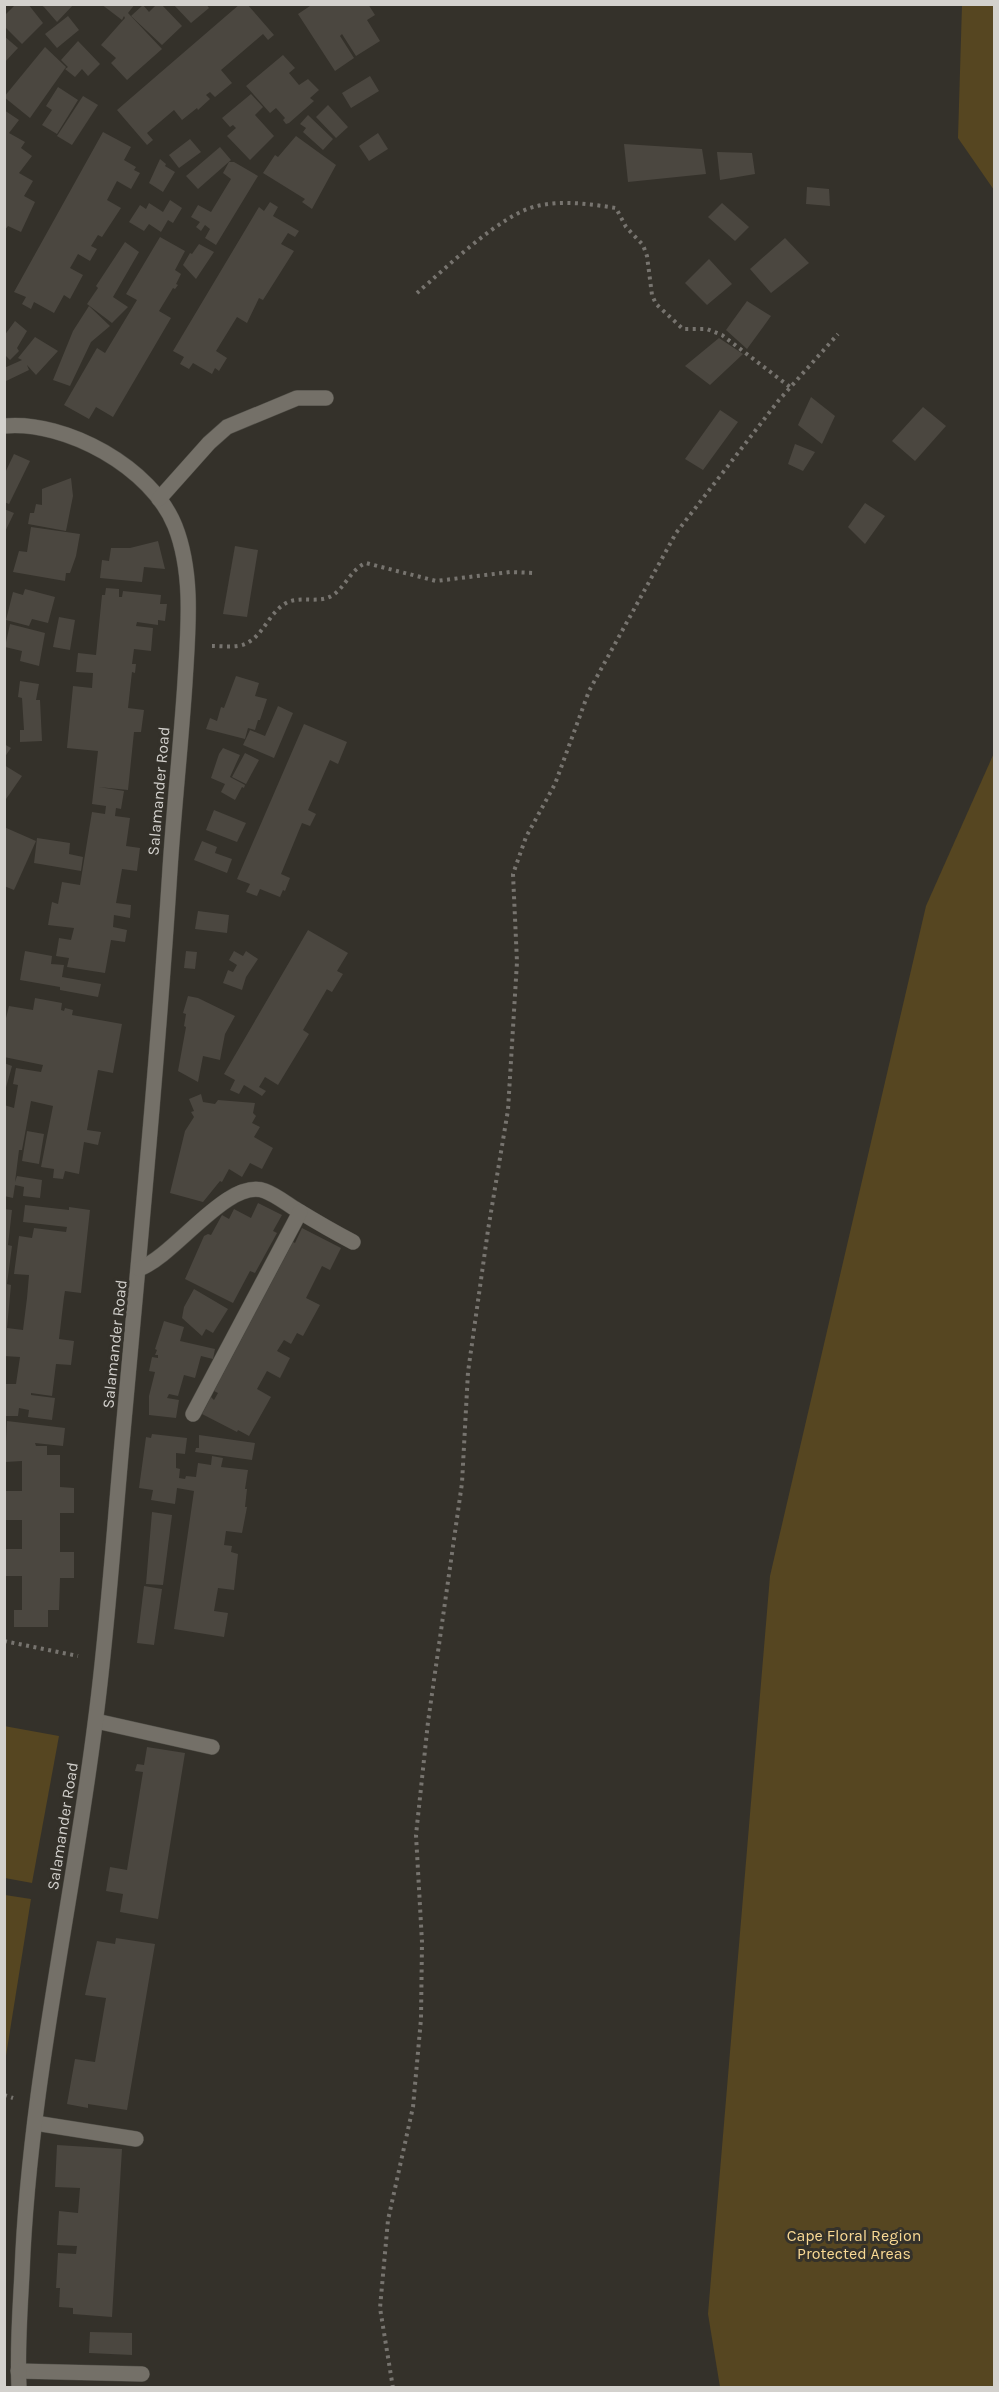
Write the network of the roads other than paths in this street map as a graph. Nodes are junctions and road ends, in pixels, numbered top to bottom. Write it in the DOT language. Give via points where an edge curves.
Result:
graph roads {
  1 [pos="326,398"];
  2 [pos="4,426"];
  3 [pos="159,498"];
  4 [pos="300,1212"];
  5 [pos="353,1242"];
  6 [pos="139,1269"];
  7 [pos="193,1414"];
  8 [pos="96,1721"];
  9 [pos="212,1748"];
  10 [pos="34,2122"];
  11 [pos="136,2139"];
  12 [pos="18,2371"];
  13 [pos="142,2374"];
  14 [pos="19,2388"];
  1 -- 3 [label="street" via="297,398 227,427"];
  2 -- 3 [label="street, Salamander Road" via="60,432 95,447 138,477"];
  3 -- 6 [label="street, Salamander Road" via="176,528 183,554 188,646"];
  4 -- 5 [label="street, Salamander Road"];
  4 -- 6 [label="street, Salamander Road" via="265,1191 239,1192 152,1264"];
  4 -- 7 [label="street"];
  6 -- 8 [label="street, Salamander Road"];
  8 -- 9 [label="street"];
  8 -- 10 [label="street, Salamander Road"];
  10 -- 11 [label="street"];
  10 -- 12 [label="street, Salamander Road" via="24,2214"];
  12 -- 13 [label="street"];
  12 -- 14 [label="street, Salamander Road"];
}
